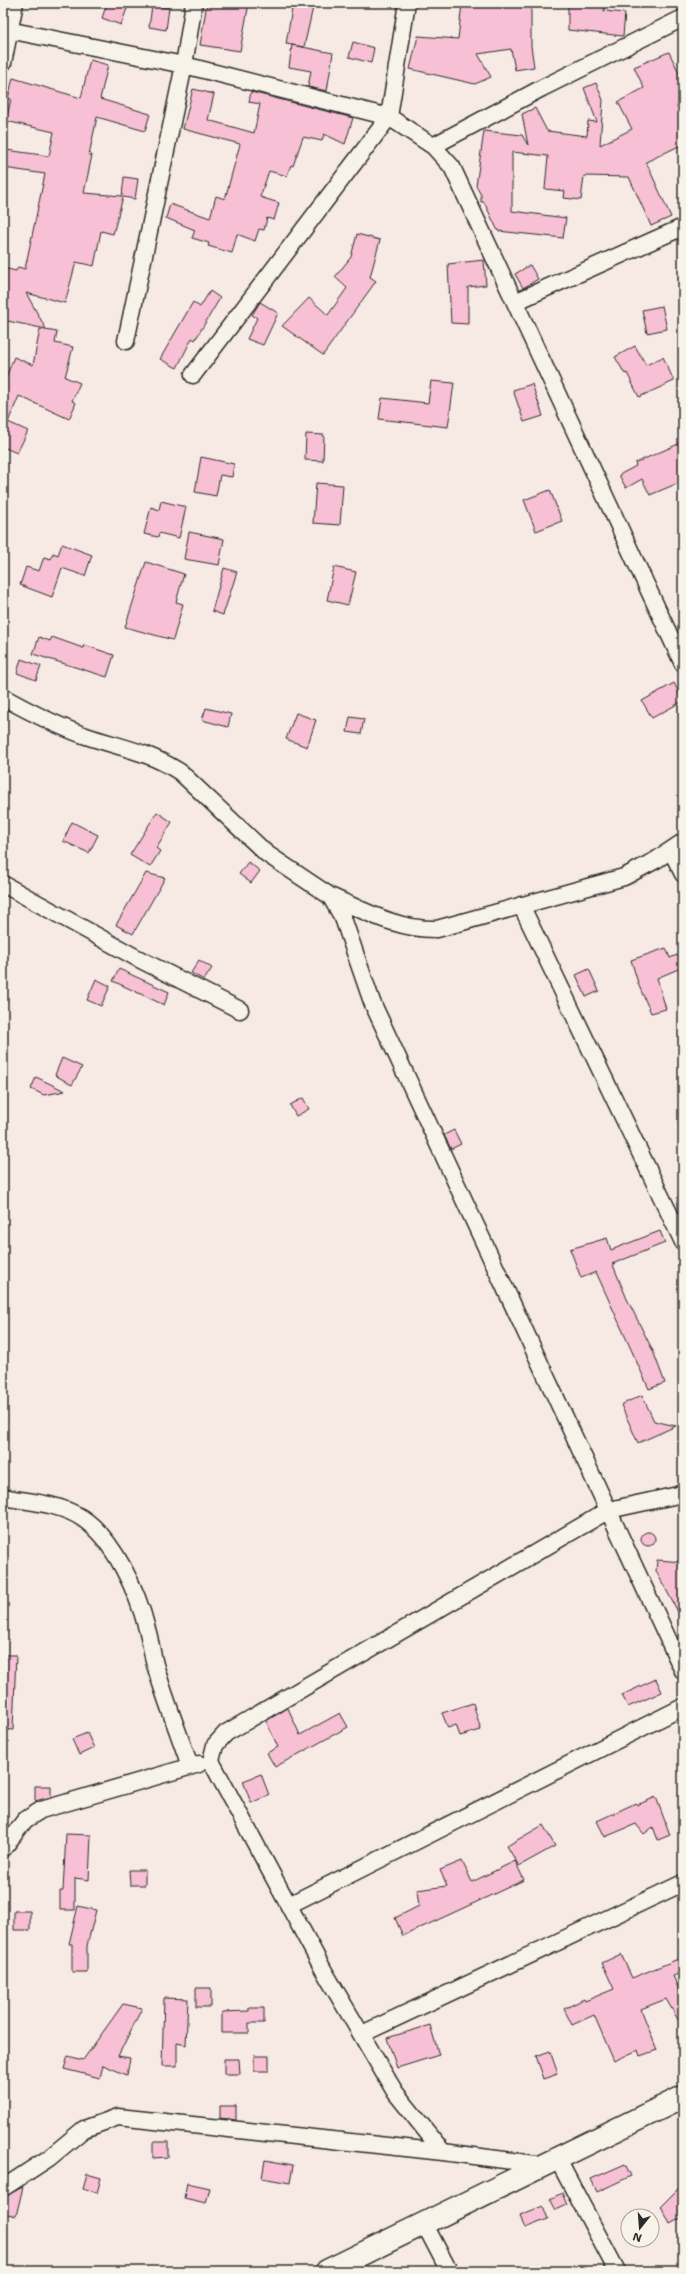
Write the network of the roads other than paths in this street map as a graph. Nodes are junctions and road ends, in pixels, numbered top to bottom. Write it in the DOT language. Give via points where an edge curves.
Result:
graph roads {
  1 [pos="15,3"];
  2 [pos="194,3"];
  3 [pos="407,3"];
  4 [pos="683,18"];
  5 [pos="7,30"];
  6 [pos="3,63"];
  7 [pos="184,65"];
  8 [pos="389,117"];
  9 [pos="433,146"];
  10 [pos="683,227"];
  11 [pos="515,302"];
  12 [pos="126,341"];
  13 [pos="193,375"];
  14 [pos="683,664"];
  15 [pos="3,697"];
  16 [pos="677,846"];
  17 [pos="683,874"];
  18 [pos="3,884"];
  19 [pos="330,896"];
  20 [pos="521,905"];
  21 [pos="240,1010"];
  22 [pos="683,1242"];
  23 [pos="683,1492"];
  24 [pos="3,1497"];
  25 [pos="609,1510"];
  26 [pos="683,1671"];
  27 [pos="683,1707"];
  28 [pos="211,1761"];
  29 [pos="190,1766"];
  30 [pos="3,1849"];
  31 [pos="683,1883"];
  32 [pos="289,1905"];
  33 [pos="362,2034"];
  34 [pos="683,2097"];
  35 [pos="443,2152"];
  36 [pos="550,2162"];
  37 [pos="3,2188"];
  38 [pos="424,2223"];
  39 [pos="327,2271"];
  40 [pos="449,2271"];
  41 [pos="618,2271"];
  1 -- 5 [label="street"];
  2 -- 7 [label="street"];
  3 -- 8 [label="street"];
  4 -- 9 [label="street"];
  5 -- 6 [label="street"];
  5 -- 7 [label="street"];
  7 -- 8 [label="street"];
  7 -- 12 [label="street"];
  8 -- 9 [label="street"];
  8 -- 13 [label="street"];
  9 -- 11 [label="street" via="452,167"];
  10 -- 11 [label="street"];
  11 -- 14 [label="street"];
  15 -- 19 [label="street" via="60,726 132,748 180,772 267,854"];
  16 -- 17 [label="street"];
  16 -- 20 [label="street" via="624,877"];
  18 -- 21 [label="street"];
  19 -- 20 [label="street" via="397,925 423,930 450,927"];
  19 -- 25 [label="street" via="343,918 372,1002"];
  20 -- 22 [label="street"];
  23 -- 25 [label="street"];
  24 -- 29 [label="street" via="63,1508 83,1519 101,1536 134,1589 156,1667"];
  25 -- 26 [label="street"];
  25 -- 28 [label="street" via="226,1733 215,1746"];
  27 -- 32 [label="street"];
  28 -- 29 [label="street"];
  28 -- 32 [label="street"];
  29 -- 30 [label="street" via="41,1810 25,1820"];
  31 -- 33 [label="street"];
  32 -- 33 [label="street"];
  33 -- 35 [label="street" via="395,2092"];
  34 -- 36 [label="street"];
  35 -- 36 [label="street"];
  35 -- 37 [label="street" via="118,2117 84,2129 49,2158"];
  36 -- 38 [label="street"];
  36 -- 41 [label="street"];
  38 -- 39 [label="street"];
  38 -- 40 [label="street"];
}
